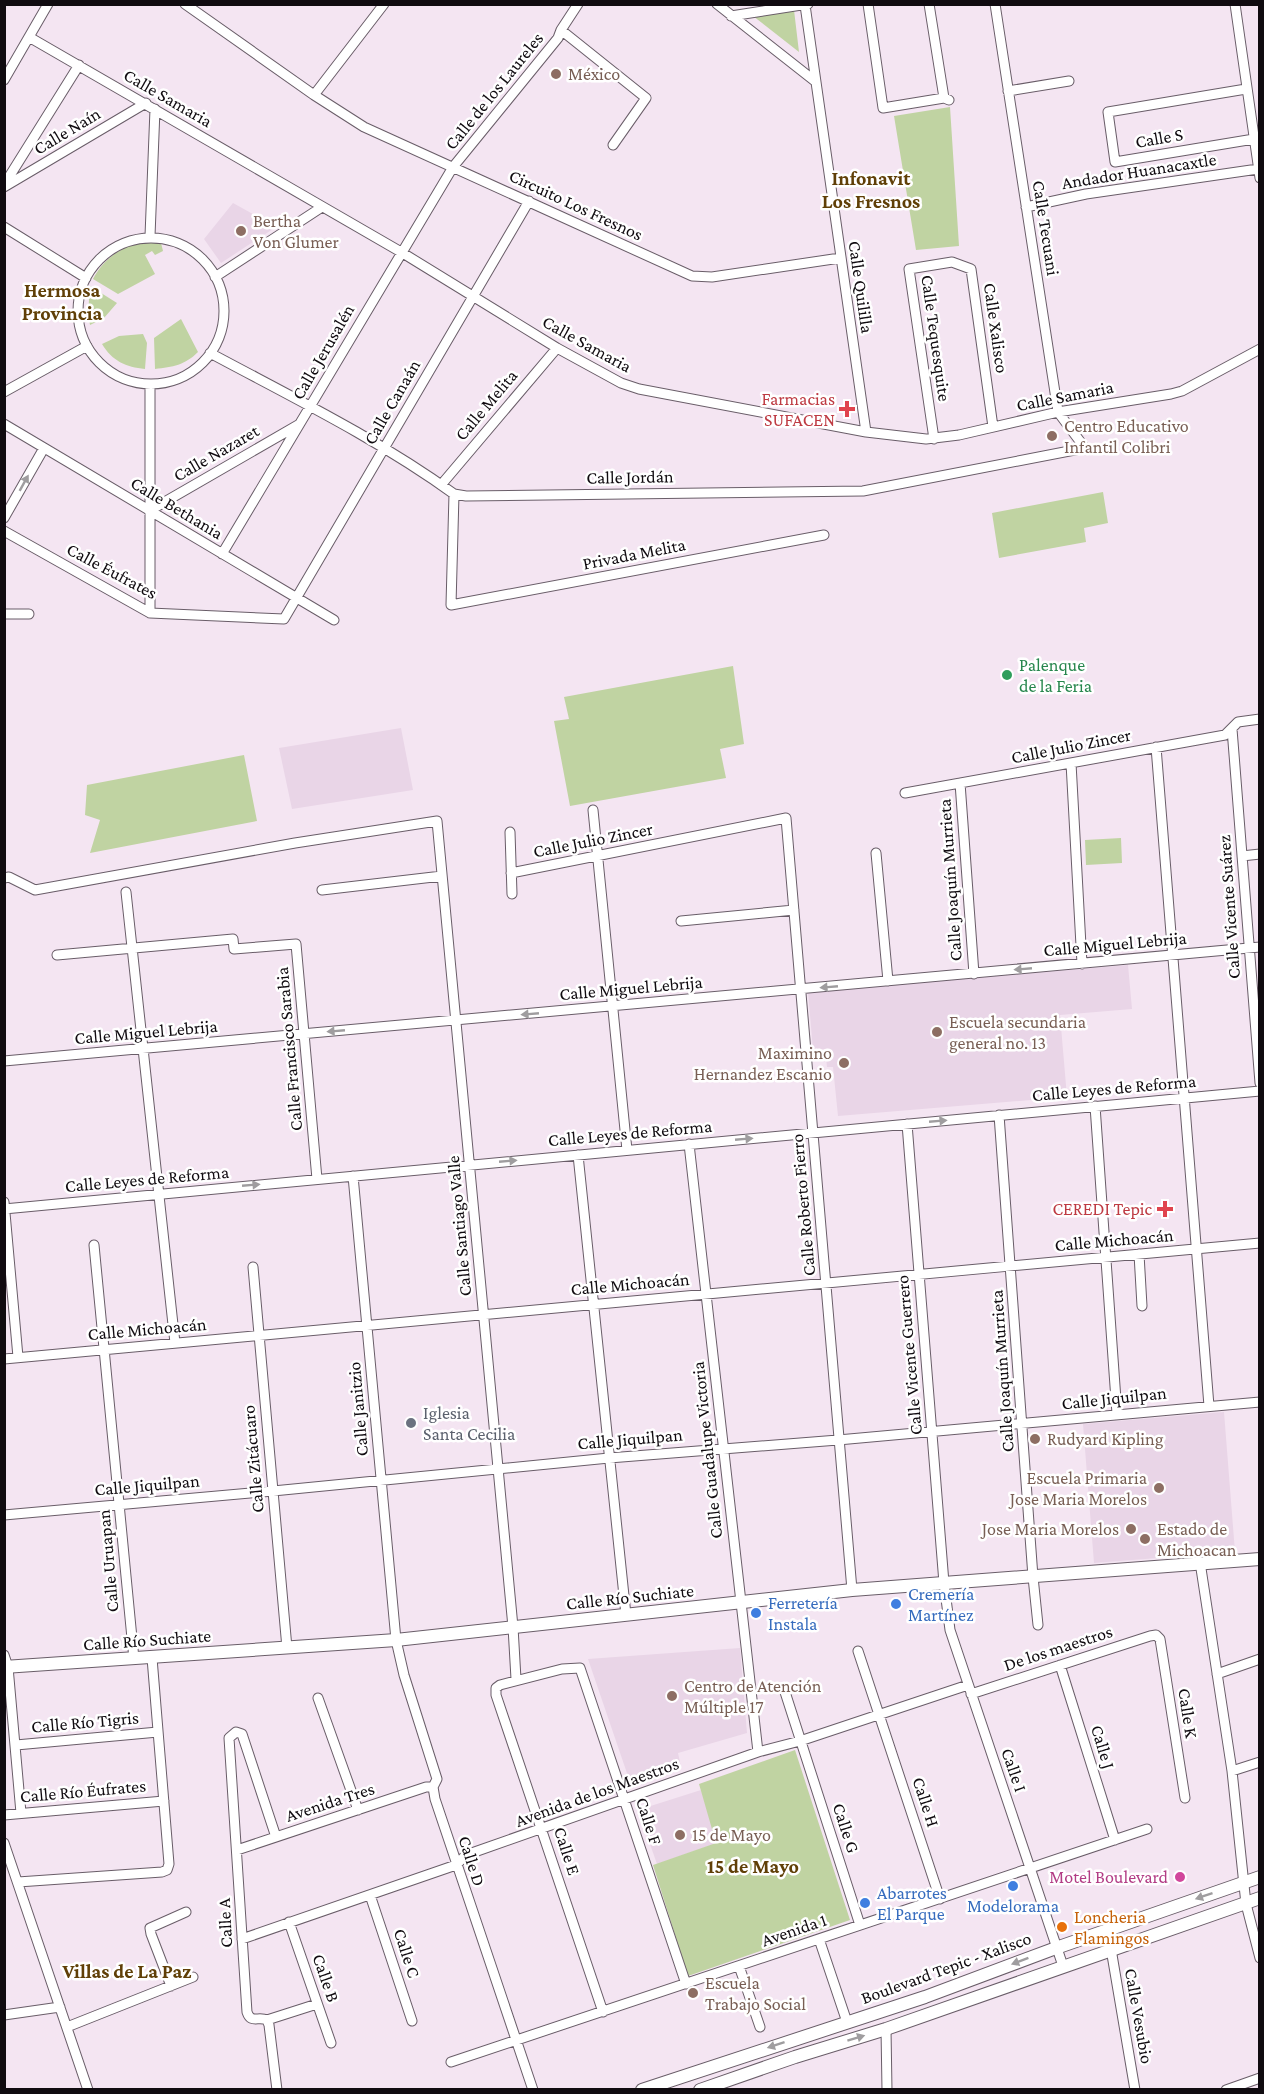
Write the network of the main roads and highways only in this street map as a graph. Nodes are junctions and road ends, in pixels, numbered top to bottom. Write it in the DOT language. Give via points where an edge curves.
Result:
graph roads {
  1 [pos="1260,1559"];
  2 [pos="6,1667"];
  3 [pos="1260,1877"];
  4 [pos="1260,1898"];
  5 [pos="1141,1919"];
  6 [pos="1110,1949"];
  7 [pos="925,1997"];
  8 [pos="848,2022"];
  9 [pos="886,2029"];
  10 [pos="795,2057"];
  11 [pos="642,2090"];
  12 [pos="700,2090"];
  1 -- 2 [label="main road, Calle Río Suchiate" via="852,1590 396,1640"];
  3 -- 5 [label="main road, Boulevard Tepic - Xalisco, one-way"];
  4 -- 6 [label="main road, Boulevard Tepic - Xalisco"];
  5 -- 6 [label="main road" via="1139,1928 1113,1936"];
  5 -- 7 [label="main road, Boulevard Tepic - Xalisco, one-way"];
  6 -- 9 [label="main road, Boulevard Tepic - Xalisco"];
  7 -- 8 [label="main road, Boulevard Tepic - Xalisco"];
  7 -- 9 [label="main road" via="917,2007 893,2016"];
  8 -- 10 [label="main road" via="839,2031 806,2044"];
  8 -- 11 [label="main road, Boulevard Tepic - Xalisco, one-way"];
  10 -- 9 [label="main road, Boulevard Tepic - Xalisco, one-way"];
  10 -- 12 [label="main road, Boulevard Tepic - Xalisco"];
}
